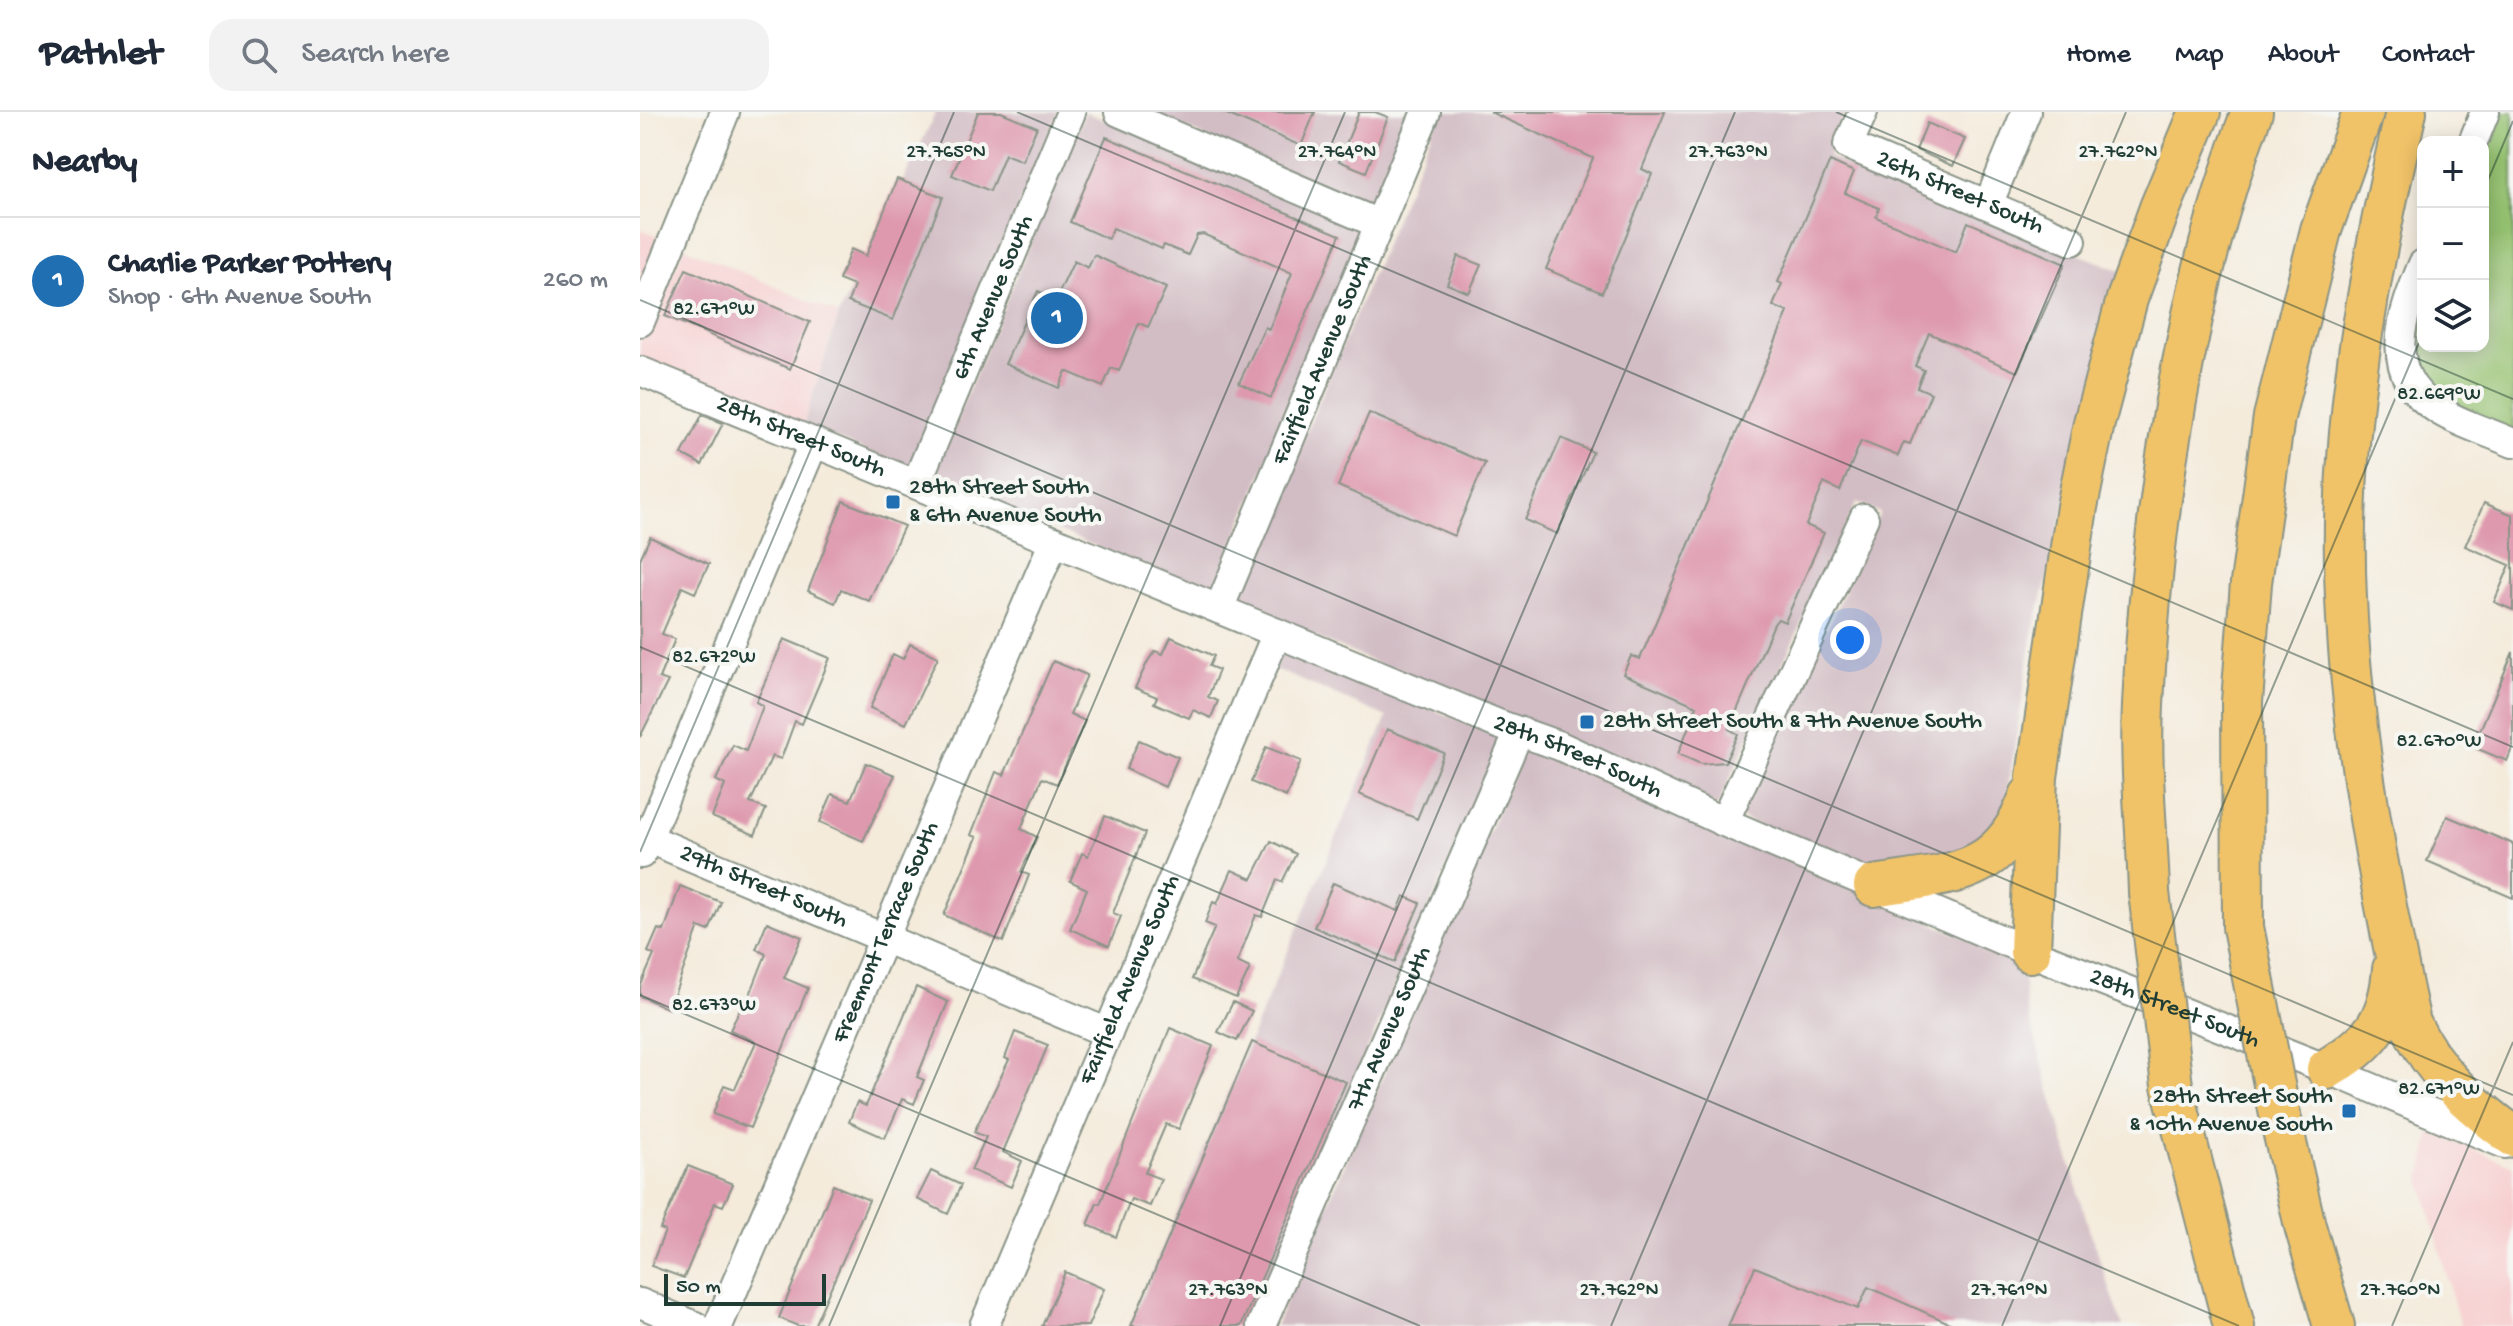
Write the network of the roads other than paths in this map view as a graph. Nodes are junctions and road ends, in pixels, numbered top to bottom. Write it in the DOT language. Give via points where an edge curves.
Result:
graph roads {
  1 [pos="725,112"];
  2 [pos="1071,112"];
  3 [pos="1119,112"];
  4 [pos="1426,112"];
  5 [pos="1863,112"];
  6 [pos="2026,112"];
  7 [pos="2200,112"];
  8 [pos="2252,112"];
  9 [pos="2363,112"];
  10 [pos="2406,112"];
  11 [pos="2485,112"];
  12 [pos="2475,136"];
  13 [pos="1988,205"];
  14 [pos="1379,224"];
  15 [pos="2072,241"];
  16 [pos="2417,279"];
  17 [pos="640,322"];
  18 [pos="640,371"];
  19 [pos="814,442"];
  20 [pos="2513,443"];
  21 [pos="916,484"];
  22 [pos="1864,518"];
  23 [pos="1054,541"];
  24 [pos="1219,609"];
  25 [pos="1277,633"];
  26 [pos="1519,732"];
  27 [pos="2037,777"];
  28 [pos="1724,822"];
  29 [pos="642,843"];
  30 [pos="1874,886"];
  31 [pos="884,938"];
  32 [pos="2030,952"];
  33 [pos="2395,952"];
  34 [pos="1108,1033"];
  35 [pos="2327,1069"];
  36 [pos="2513,1136"];
  37 [pos="2513,1147"];
  38 [pos="640,1303"];
  39 [pos="695,1326"];
  40 [pos="718,1326"];
  41 [pos="984,1326"];
  42 [pos="1261,1326"];
  43 [pos="2234,1326"];
  44 [pos="2334,1326"];
  1 -- 17 [label="street"];
  2 -- 21 [label="street, 6th Avenue South"];
  3 -- 14 [label="street"];
  4 -- 14 [label="street, Fairfield Avenue South"];
  5 -- 13 [label="street, 26th Street South" via="1848,145"];
  6 -- 13 [label="street"];
  7 -- 27 [label="highway" via="2160,208 2103,382 2077,507"];
  8 -- 43 [label="highway, bridge" via="2204,268 2175,413 2143,707 2149,892 2172,1086"];
  9 -- 44 [label="highway, bridge" via="2321,230 2274,417 2251,583 2242,702 2243,927 2283,1130"];
  10 -- 33 [label="highway" via="2361,339 2351,427 2346,597 2372,828"];
  11 -- 12 [label="street"];
  13 -- 15 [label="street, 26th Street South"];
  14 -- 24 [label="street, Fairfield Avenue South"];
  16 -- 20 [label="street" via="2401,320 2399,349 2408,377 2436,409"];
  18 -- 19 [label="street, 28th Street South"];
  19 -- 21 [label="street, 28th Street South"];
  19 -- 29 [label="street"];
  21 -- 23 [label="street, 28th Street South"];
  22 -- 28 [label="street"];
  23 -- 24 [label="street, 28th Street South"];
  23 -- 31 [label="street, Freemont Terrace South"];
  24 -- 25 [label="street, 28th Street South"];
  25 -- 26 [label="street, 28th Street South"];
  25 -- 34 [label="street, Fairfield Avenue South"];
  26 -- 28 [label="street, 28th Street South"];
  26 -- 42 [label="street, 7th Avenue South"];
  27 -- 30 [label="highway" via="2023,817 1998,852 1966,871"];
  27 -- 32 [label="highway"];
  28 -- 30 [label="street, 28th Street South"];
  29 -- 31 [label="street, 29th Street South"];
  30 -- 32 [label="street, 28th Street South"];
  31 -- 34 [label="street, 29th Street South"];
  31 -- 40 [label="street, Freemont Terrace South"];
  32 -- 35 [label="street, 28th Street South"];
  33 -- 35 [label="highway" via="2381,1024 2360,1049"];
  33 -- 36 [label="highway" via="2410,1023 2423,1049 2449,1085"];
  34 -- 41 [label="street, Fairfield Avenue South"];
  35 -- 37 [label="street, 28th Street South"];
  38 -- 39 [label="street"];
}
